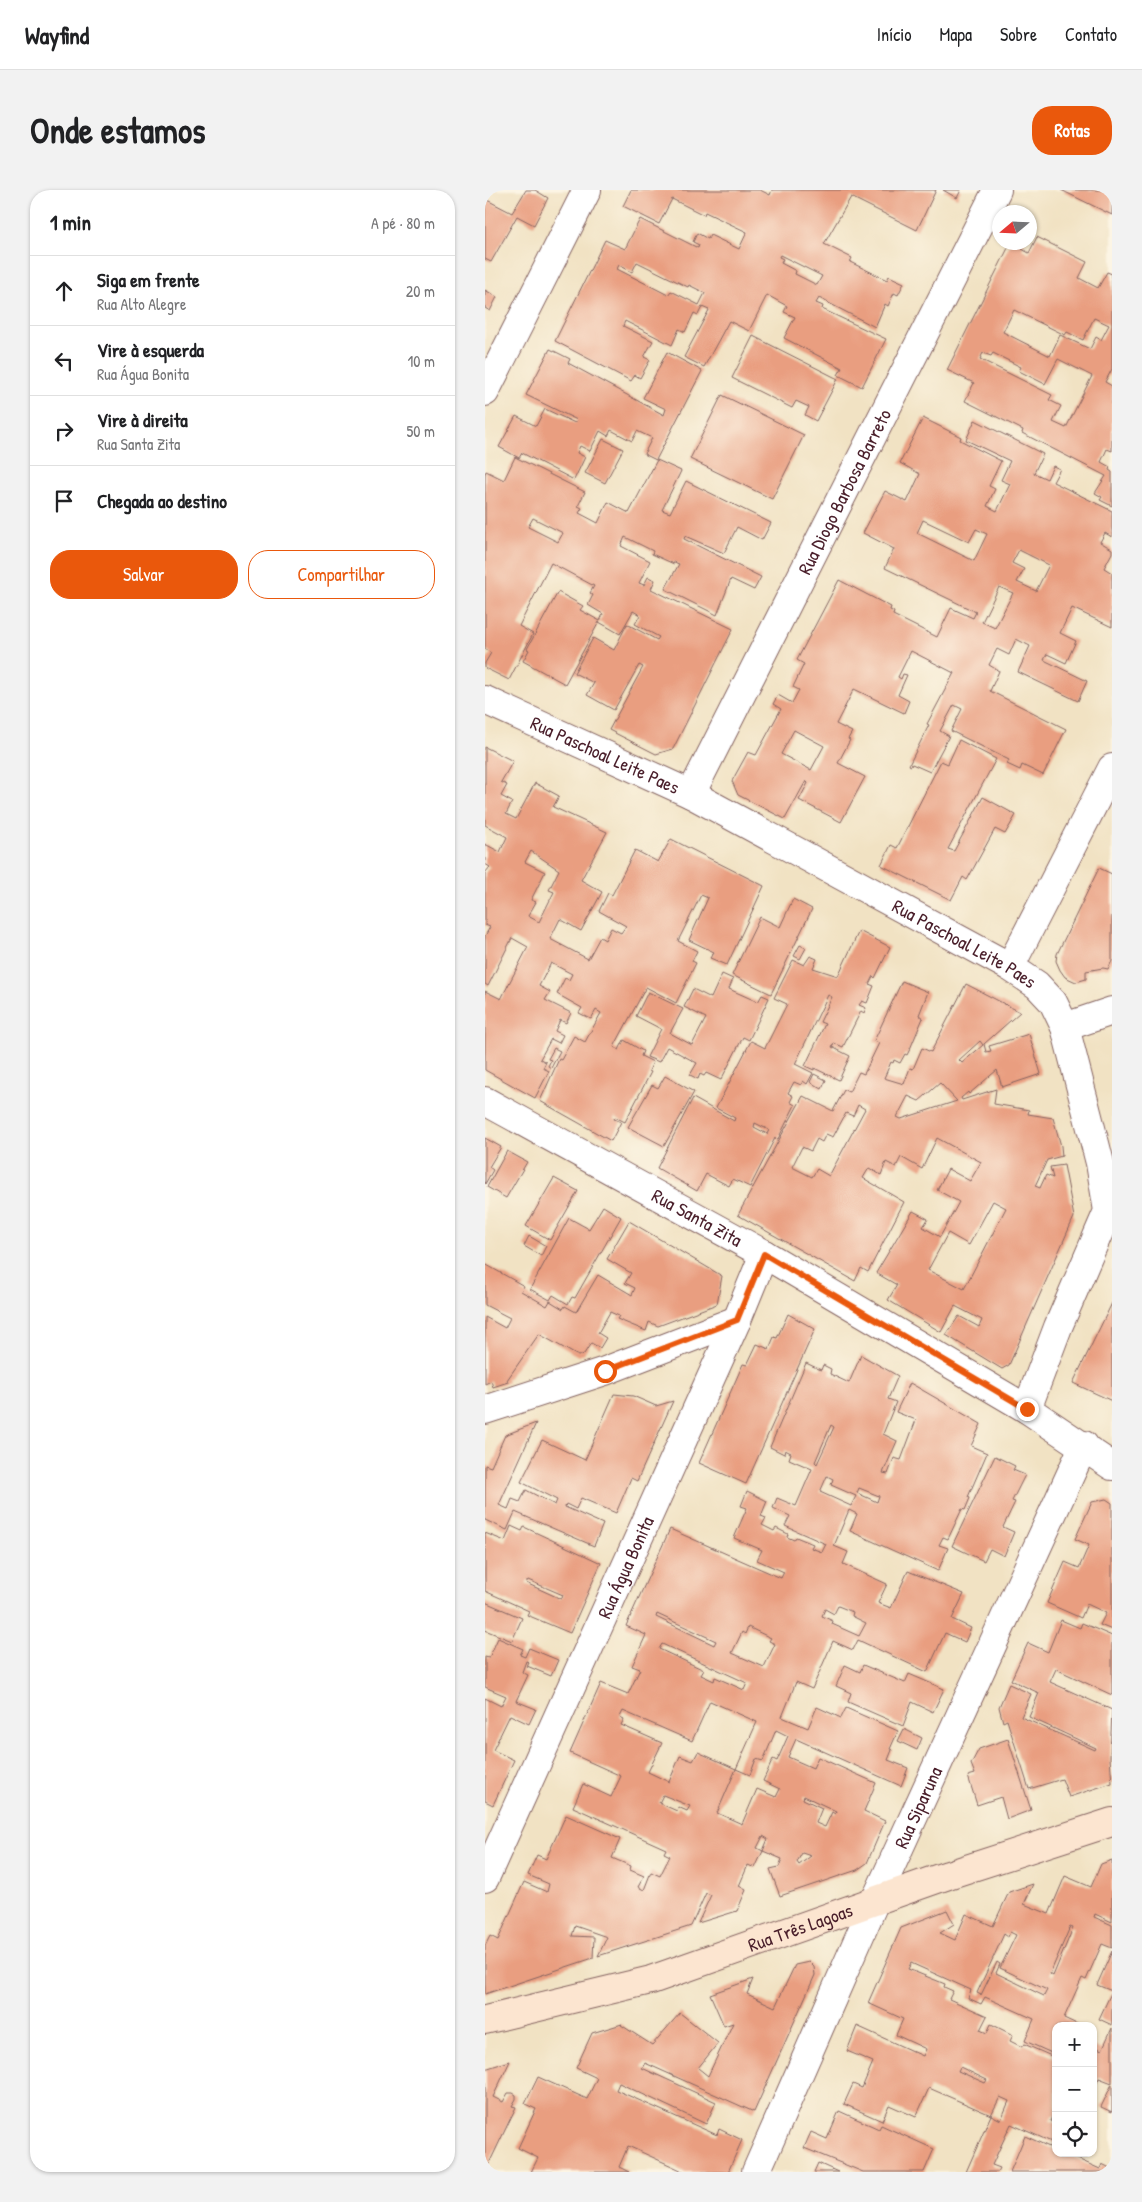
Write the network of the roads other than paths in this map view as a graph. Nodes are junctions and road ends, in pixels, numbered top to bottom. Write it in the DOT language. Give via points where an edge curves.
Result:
graph roads {
  1 [pos="587,190"];
  2 [pos="997,190"];
  3 [pos="485,392"];
  4 [pos="485,700"];
  5 [pos="1112,768"];
  6 [pos="691,794"];
  7 [pos="1010,967"];
  8 [pos="1112,1011"];
  9 [pos="1065,1026"];
  10 [pos="485,1101"];
  11 [pos="1110,1210"];
  12 [pos="764,1254"];
  13 [pos="737,1320"];
  14 [pos="1027,1409"];
  15 [pos="485,1410"];
  16 [pos="1085,1446"];
  17 [pos="1112,1466"];
  18 [pos="1112,1822"];
  19 [pos="485,1878"];
  20 [pos="875,1901"];
  21 [pos="485,2020"];
  22 [pos="756,2172"];
  1 -- 3 [label="street"];
  2 -- 6 [label="street, Rua Diogo Barbosa Barreto"];
  4 -- 6 [label="street, Rua Paschoal Leite Paes"];
  5 -- 7 [label="street"];
  6 -- 7 [label="street, Rua Paschoal Leite Paes"];
  7 -- 9 [label="street, Rua Paschoal Leite Paes" via="1042,990 1053,1002"];
  8 -- 9 [label="street"];
  9 -- 11 [label="street, Rua Paschoal Leite Paes"];
  10 -- 12 [label="street, Rua Santa Zita"];
  11 -- 14 [label="street, Rua Paschoal Leite Paes" via="1058,1327"];
  12 -- 13 [label="street, Rua Água Bonita"];
  12 -- 14 [label="street, Rua Santa Zita"];
  13 -- 15 [label="street" via="605,1371"];
  13 -- 19 [label="street, Rua Água Bonita"];
  14 -- 16 [label="street, Rua Santa Zita"];
  16 -- 17 [label="street, Rua Santa Zita"];
  16 -- 20 [label="street, Rua Siparuna"];
  18 -- 20 [label="street, Rua Três Lagoas"];
  20 -- 21 [label="street, Rua Três Lagoas" via="651,1980"];
  20 -- 22 [label="street, Rua Siparuna"];
}
